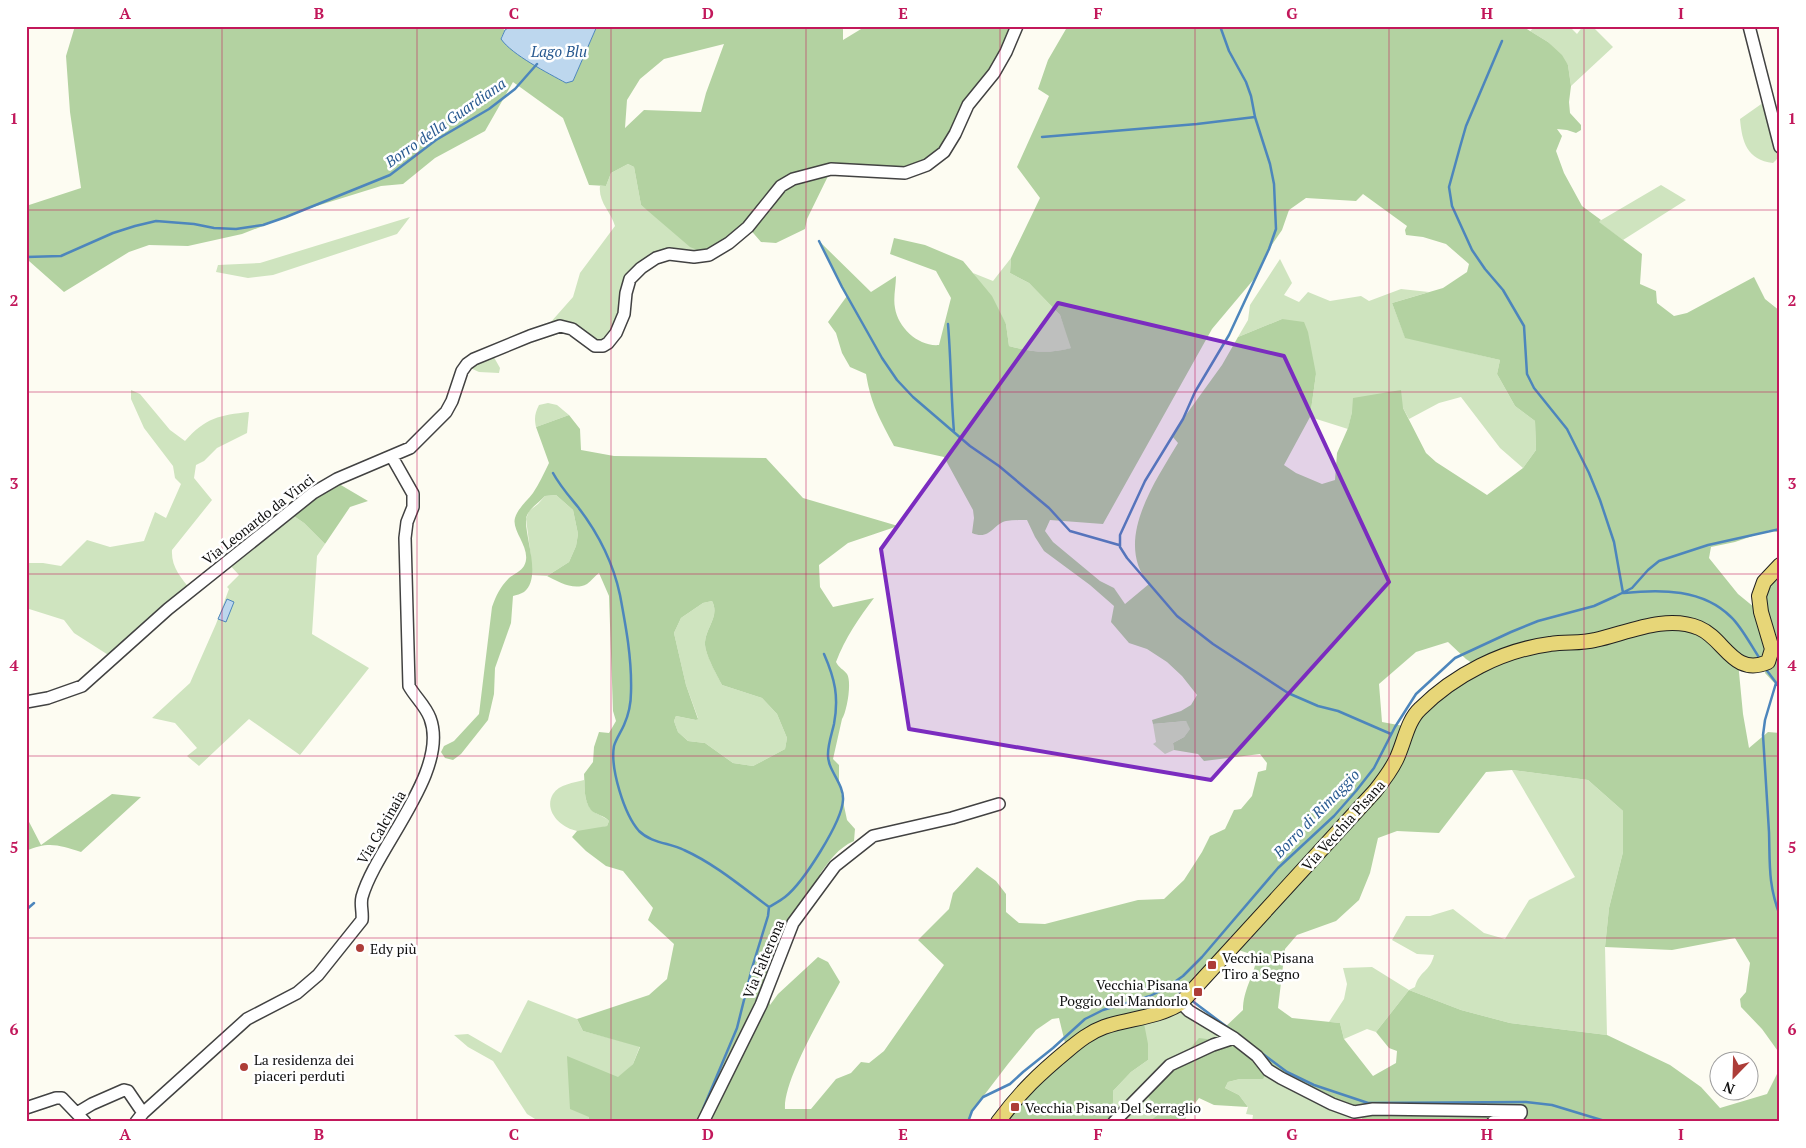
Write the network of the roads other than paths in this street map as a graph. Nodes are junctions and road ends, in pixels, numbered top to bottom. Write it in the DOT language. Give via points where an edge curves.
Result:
graph roads {
  1 [pos="1017,26"];
  2 [pos="1749,26"];
  3 [pos="1778,144"];
  4 [pos="392,457"];
  5 [pos="1780,565"];
  6 [pos="26,702"];
  7 [pos="999,804"];
  8 [pos="1181,1003"];
  9 [pos="1234,1038"];
  10 [pos="26,1108"];
  11 [pos="139,1117"];
  12 [pos="81,1118"];
  13 [pos="703,1122"];
  14 [pos="998,1122"];
  15 [pos="1114,1122"];
  16 [pos="1493,1122"];
  1 -- 4 [label="street, Via Leonardo da Vinci" via="994,74 968,105 944,152 927,165 905,173 831,170 793,179 781,186 748,226 709,255 669,254 641,268 630,279 624,314 616,333 603,346 595,346 572,329 560,326 474,359 462,371 452,401 438,421 410,448"];
  2 -- 3 [label="street"];
  4 -- 6 [label="street, Via Leonardo da Vinci" via="312,492 168,609 82,686"];
  4 -- 11 [label="street, Via Calcinaia" via="413,494 405,538 409,686 430,718 433,732 430,762 417,795 370,875 360,905 362,920 318,975 297,993 247,1019"];
  5 -- 8 [label="main road, Via Vecchia Pisana" via="1764,582 1759,596 1772,649 1768,662 1760,666 1750,667 1738,662 1710,634 1698,628 1666,624 1633,629 1593,641 1529,647 1479,667 1445,688 1418,710 1396,759 1375,792"];
  7 -- 13 [label="street, Via Falterona" via="873,836 835,866 793,923 760,1005"];
  8 -- 9 [label="street"];
  8 -- 14 [label="main road, Via Vecchia Pisana" via="1170,1010 1104,1027 1090,1034 1030,1082"];
  9 -- 15 [label="street" via="1170,1065"];
  9 -- 16 [label="street" via="1257,1056 1268,1070 1354,1112 1373,1109 1522,1113 1518,1117"];
  10 -- 12 [label="street" via="62,1098"];
  11 -- 12 [label="street" via="128,1091 124,1090 92,1104"];
}
